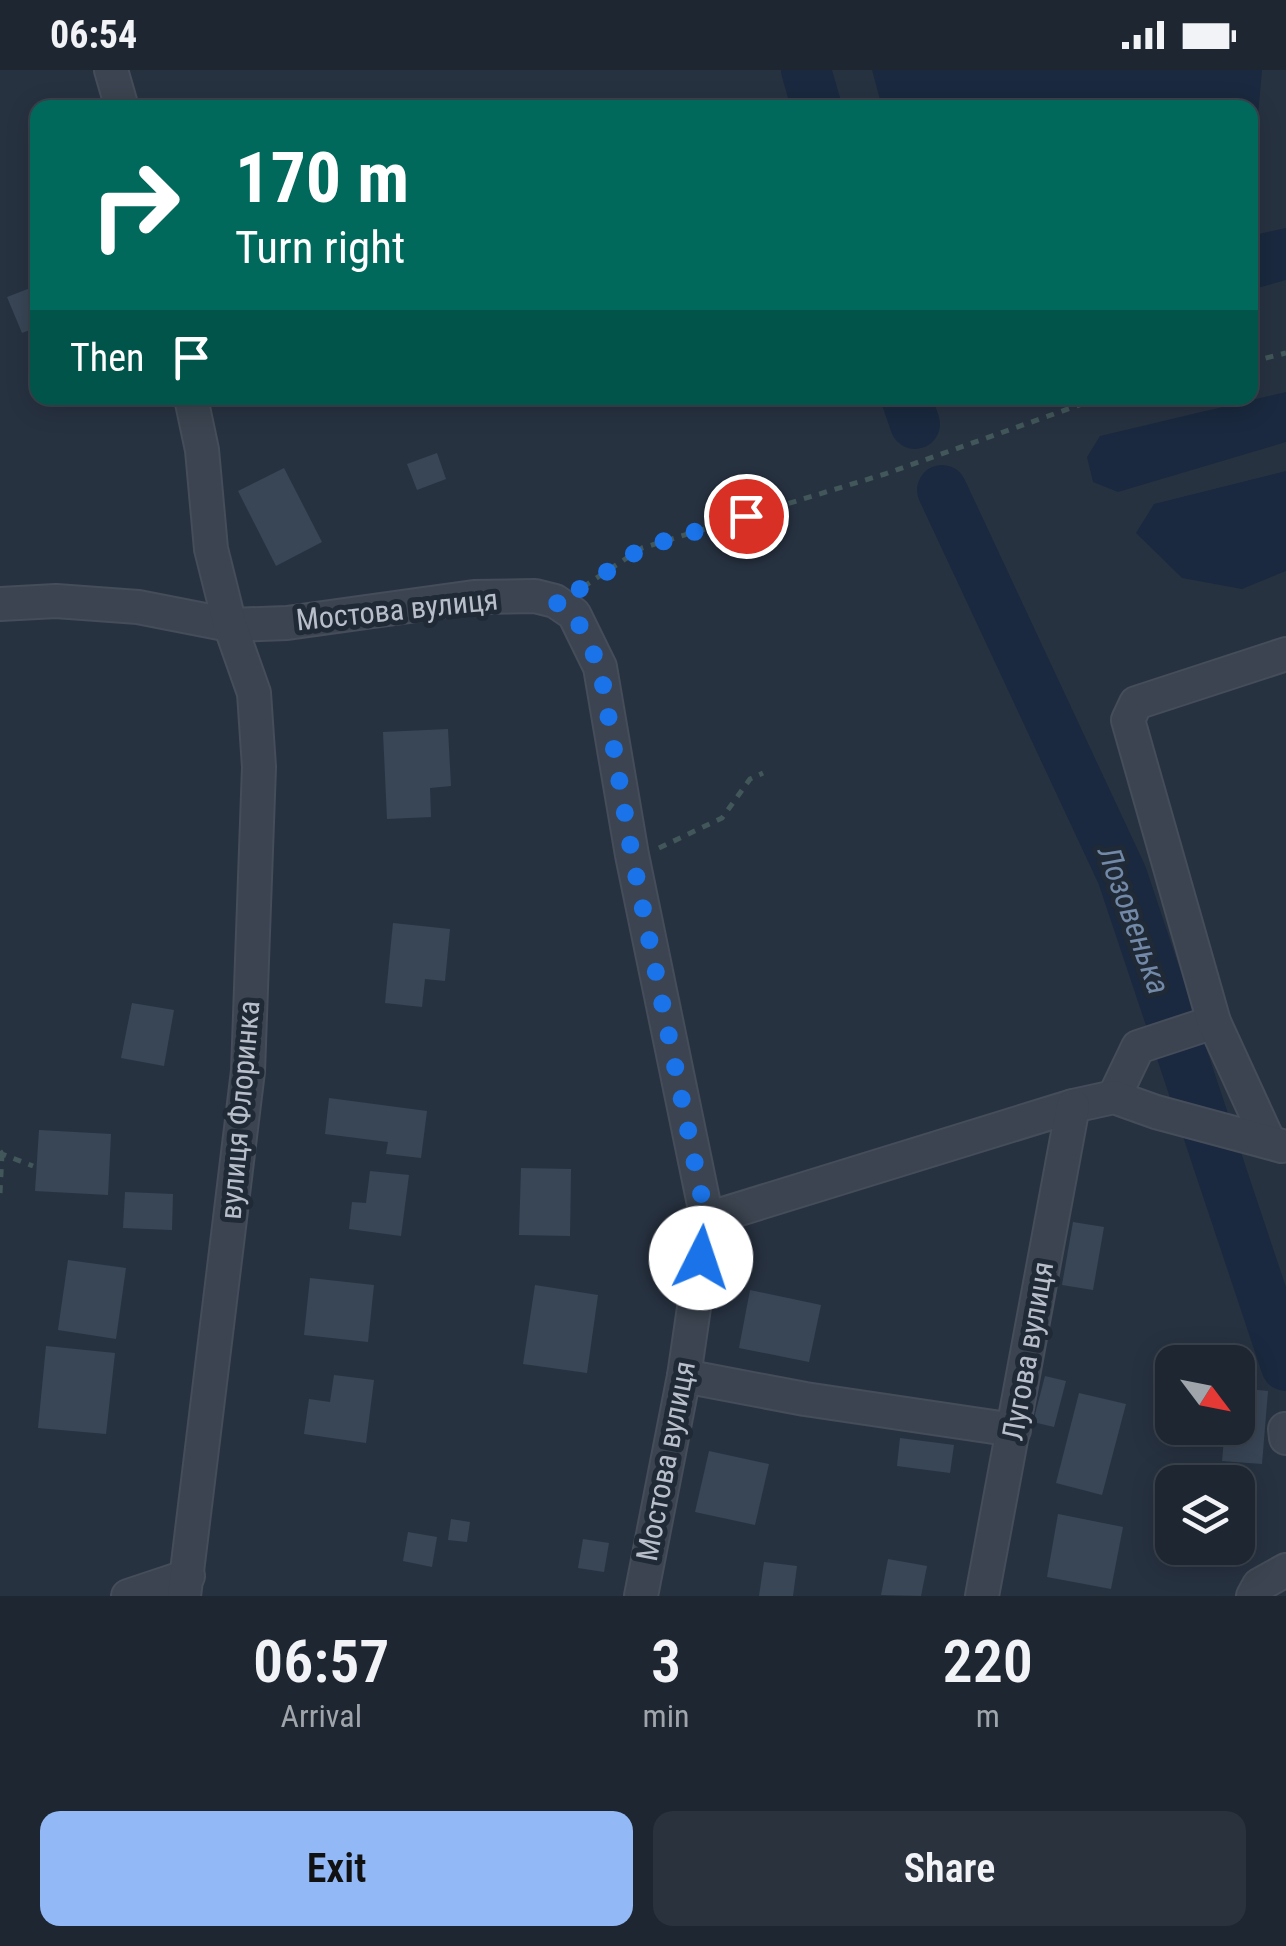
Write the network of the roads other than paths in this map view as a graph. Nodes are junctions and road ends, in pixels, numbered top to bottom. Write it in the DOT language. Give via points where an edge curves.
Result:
graph roads {
  1 [pos="111,70"];
  2 [pos="120,100"];
  3 [pos="193,405"];
  4 [pos="0,604"];
  5 [pos="230,625"];
  6 [pos="1286,654"];
  7 [pos="1207,1025"];
  8 [pos="1114,1096"];
  9 [pos="1073,1106"];
  10 [pos="1278,1145"];
  11 [pos="706,1218"];
  12 [pos="684,1376"];
  13 [pos="1285,1428"];
  14 [pos="1014,1430"];
  15 [pos="1286,1438"];
  16 [pos="1286,1570"];
  17 [pos="186,1586"];
  18 [pos="128,1596"];
  19 [pos="641,1596"];
  20 [pos="982,1596"];
  21 [pos="1253,1596"];
  1 -- 2 [label="street"];
  3 -- 5 [label="street, вулиця Флоринка" via="211,549"];
  4 -- 5 [label="street, Мостова вулиця" via="138,608"];
  5 -- 11 [label="street, Мостова вулиця" via="474,597 535,596 574,614 600,667"];
  5 -- 17 [label="street, вулиця Флоринка" via="254,693 259,767 248,1072"];
  6 -- 7 [label="street" via="1136,704 1128,720"];
  7 -- 8 [label="street" via="1138,1047"];
  7 -- 10 [label="street"];
  8 -- 9 [label="street"];
  8 -- 10 [label="street"];
  9 -- 11 [label="street"];
  9 -- 14 [label="street, Лугова вулиця"];
  11 -- 12 [label="street, Мостова вулиця"];
  12 -- 14 [label="street"];
  12 -- 19 [label="street, Мостова вулиця"];
  13 -- 15 [label="street"];
  14 -- 20 [label="street, Лугова вулиця"];
  16 -- 21 [label="street"];
  17 -- 18 [label="street"];
}
